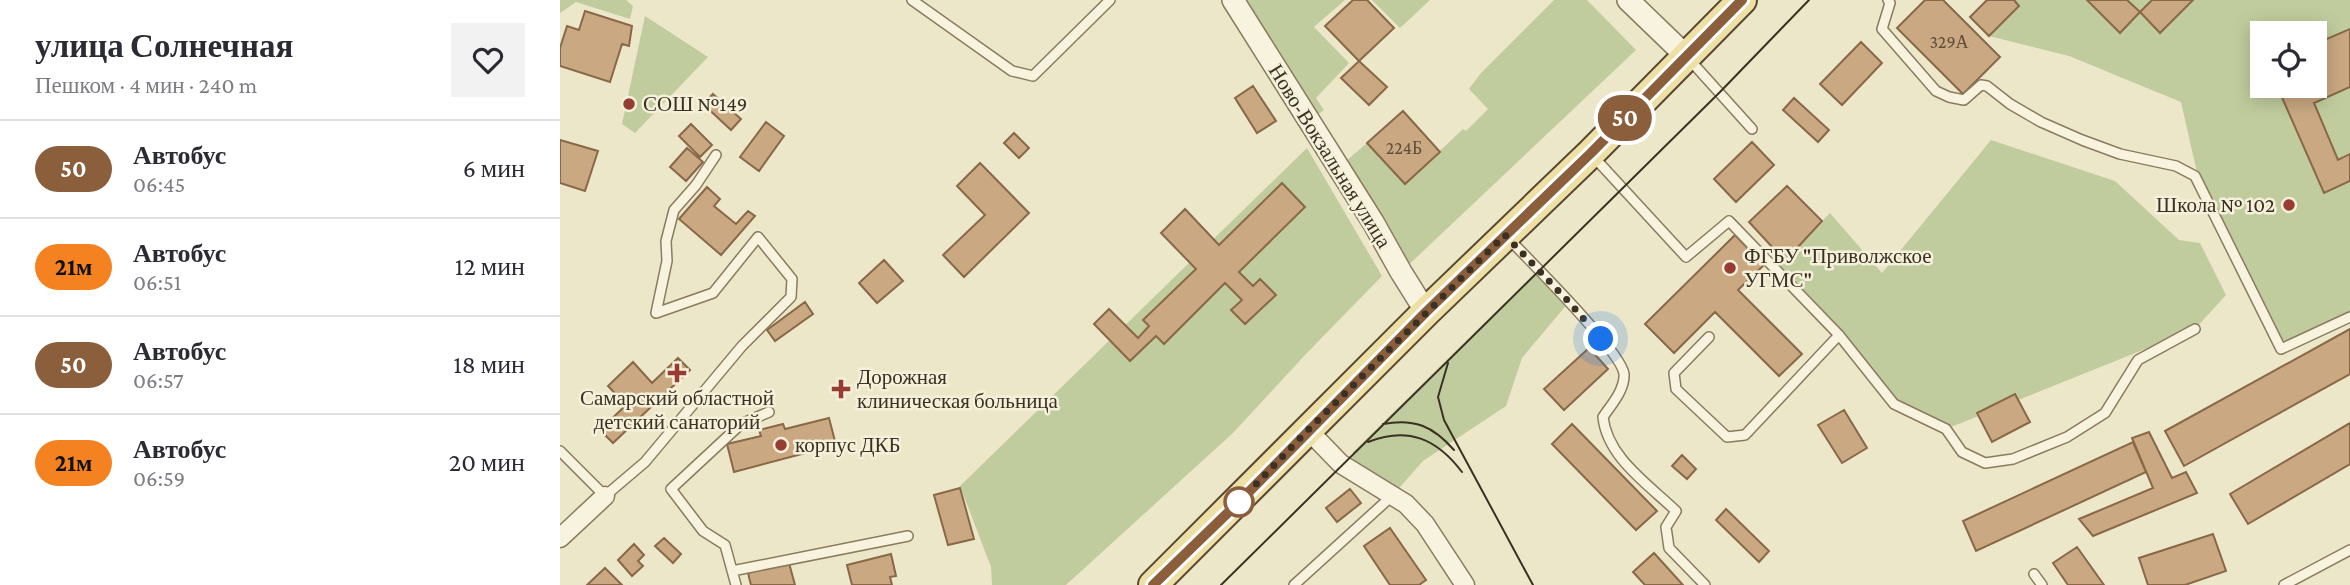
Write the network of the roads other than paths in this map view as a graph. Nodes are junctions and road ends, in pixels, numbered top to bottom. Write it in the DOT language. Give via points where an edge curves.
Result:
graph roads {
  1 [pos="912,0"];
  2 [pos="1110,0"];
  3 [pos="1233,0"];
  4 [pos="1628,0"];
  5 [pos="1742,0"];
  6 [pos="1888,0"];
  7 [pos="1685,55"];
  8 [pos="1752,129"];
  9 [pos="1591,153"];
  10 [pos="716,155"];
  11 [pos="1505,235"];
  12 [pos="1426,312"];
  13 [pos="2350,317"];
  14 [pos="2194,329"];
  15 [pos="1839,335"];
  16 [pos="1709,337"];
  17 [pos="769,412"];
  18 [pos="1308,430"];
  19 [pos="560,451"];
  20 [pos="1393,495"];
  21 [pos="605,496"];
  22 [pos="908,536"];
  23 [pos="560,538"];
  24 [pos="2350,550"];
  25 [pos="732,570"];
  26 [pos="2034,574"];
  27 [pos="736,585"];
  28 [pos="1153,585"];
  29 [pos="1294,585"];
  30 [pos="1465,585"];
  31 [pos="1705,585"];
  32 [pos="2042,585"];
  33 [pos="2284,585"];
  1 -- 2 [label="lane" via="1012,71 1033,76"];
  3 -- 12 [label="street, Ново-Вокзальная улица"];
  4 -- 7 [label="street"];
  5 -- 7 [label="main road"];
  6 -- 13 [label="lane" via="1882,29 1937,90 1949,97 1965,100 1981,85 1987,86 2020,110 2082,141 2176,166 2196,176 2281,349"];
  7 -- 8 [label="lane"];
  7 -- 9 [label="main road"];
  9 -- 11 [label="main road"];
  9 -- 15 [label="lane" via="1686,257 1729,221"];
  10 -- 21 [label="lane" via="674,211 656,313 713,292 758,237 792,279 791,298 742,346 645,462"];
  11 -- 12 [label="main road"];
  11 -- 31 [label="lane" via="1616,358 1624,374 1619,394 1603,417 1604,432 1615,453 1676,511 1667,527 1669,548"];
  12 -- 18 [label="main road"];
  14 -- 15 [label="lane" via="2138,360 2105,413 2056,442 2013,459 1985,463 1962,453 1946,429 1894,404"];
  15 -- 16 [label="lane" via="1745,435 1727,437 1676,389 1674,373"];
  17 -- 25 [label="lane" via="741,425 671,489 704,531 725,545"];
  18 -- 20 [label="street" via="1341,464"];
  18 -- 28 [label="main road"];
  19 -- 21 [label="lane"];
  20 -- 29 [label="lane"];
  20 -- 30 [label="street" via="1425,524"];
  21 -- 23 [label="street"];
  22 -- 25 [label="lane"];
  24 -- 33 [label="lane"];
  25 -- 27 [label="lane"];
  26 -- 32 [label="lane"];
}
